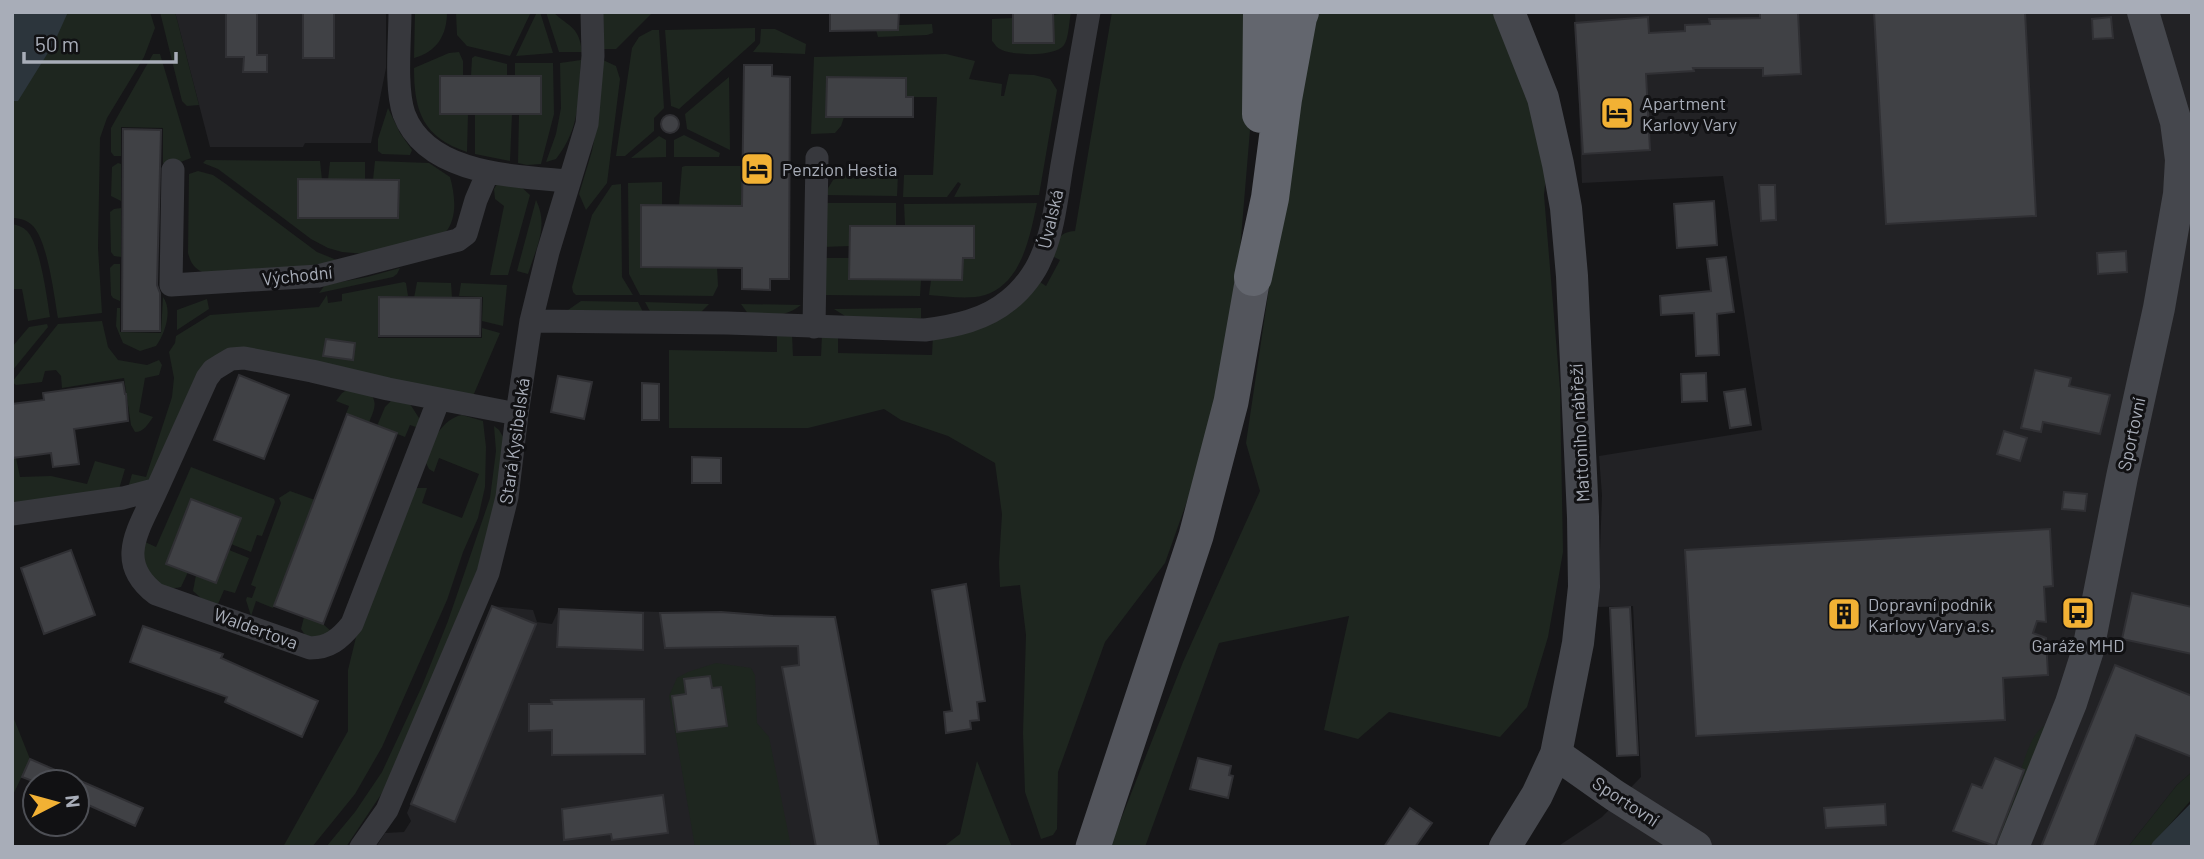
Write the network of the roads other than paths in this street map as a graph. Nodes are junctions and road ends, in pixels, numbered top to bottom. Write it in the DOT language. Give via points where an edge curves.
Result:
graph roads {
  1 [pos="400,12"];
  2 [pos="592,12"];
  3 [pos="1089,12"];
  4 [pos="1262,12"];
  5 [pos="1285,12"];
  6 [pos="1300,12"];
  7 [pos="1509,12"];
  8 [pos="2143,12"];
  9 [pos="1283,99"];
  10 [pos="817,158"];
  11 [pos="173,170"];
  12 [pos="488,172"];
  13 [pos="569,181"];
  14 [pos="1253,277"];
  15 [pos="531,321"];
  16 [pos="814,327"];
  17 [pos="439,399"];
  18 [pos="517,414"];
  19 [pos="157,489"];
  20 [pos="12,514"];
  21 [pos="1556,754"];
  22 [pos="361,847"];
  23 [pos="1093,847"];
  24 [pos="1506,847"];
  25 [pos="1696,847"];
  26 [pos="2013,847"];
  1 -- 12 [label="street" via="401,94 412,128 446,159"];
  2 -- 13 [label="street, Stará Kysibelská" via="587,124"];
  3 -- 16 [label="street, Úvalská" via="1050,228 1027,282 993,311 951,327"];
  4 -- 14 [label="highway" via="1263,88"];
  5 -- 9 [label="highway"];
  6 -- 9 [label="highway"];
  7 -- 21 [label="street, Mattoniho nábřeží" via="1543,98 1566,208 1572,276 1584,587"];
  8 -- 26 [label="street, Sportovní" via="2176,122 2179,194 2088,650"];
  9 -- 14 [label="highway" via="1270,198"];
  10 -- 16 [label="street"];
  11 -- 12 [label="street, Východní" via="171,285 317,276 458,240 466,234"];
  12 -- 13 [label="street"];
  13 -- 15 [label="street, Stará Kysibelská"];
  14 -- 23 [label="main road" via="1231,402 1196,536"];
  15 -- 16 [label="street, Úvalská"];
  15 -- 18 [label="street, Stará Kysibelská"];
  17 -- 18 [label="street, Waldertova"];
  17 -- 19 [label="street, Waldertova" via="231,359 207,378"];
  17 -- 19 [label="street, Waldertova" via="352,624 321,648 310,648 148,588 136,572 132,553"];
  18 -- 22 [label="street, Stará Kysibelská" via="507,497 488,573 387,810"];
  19 -- 20 [label="street"];
  21 -- 24 [label="street, Mattoniho nábřeží"];
  21 -- 25 [label="street, Sportovní"];
}
